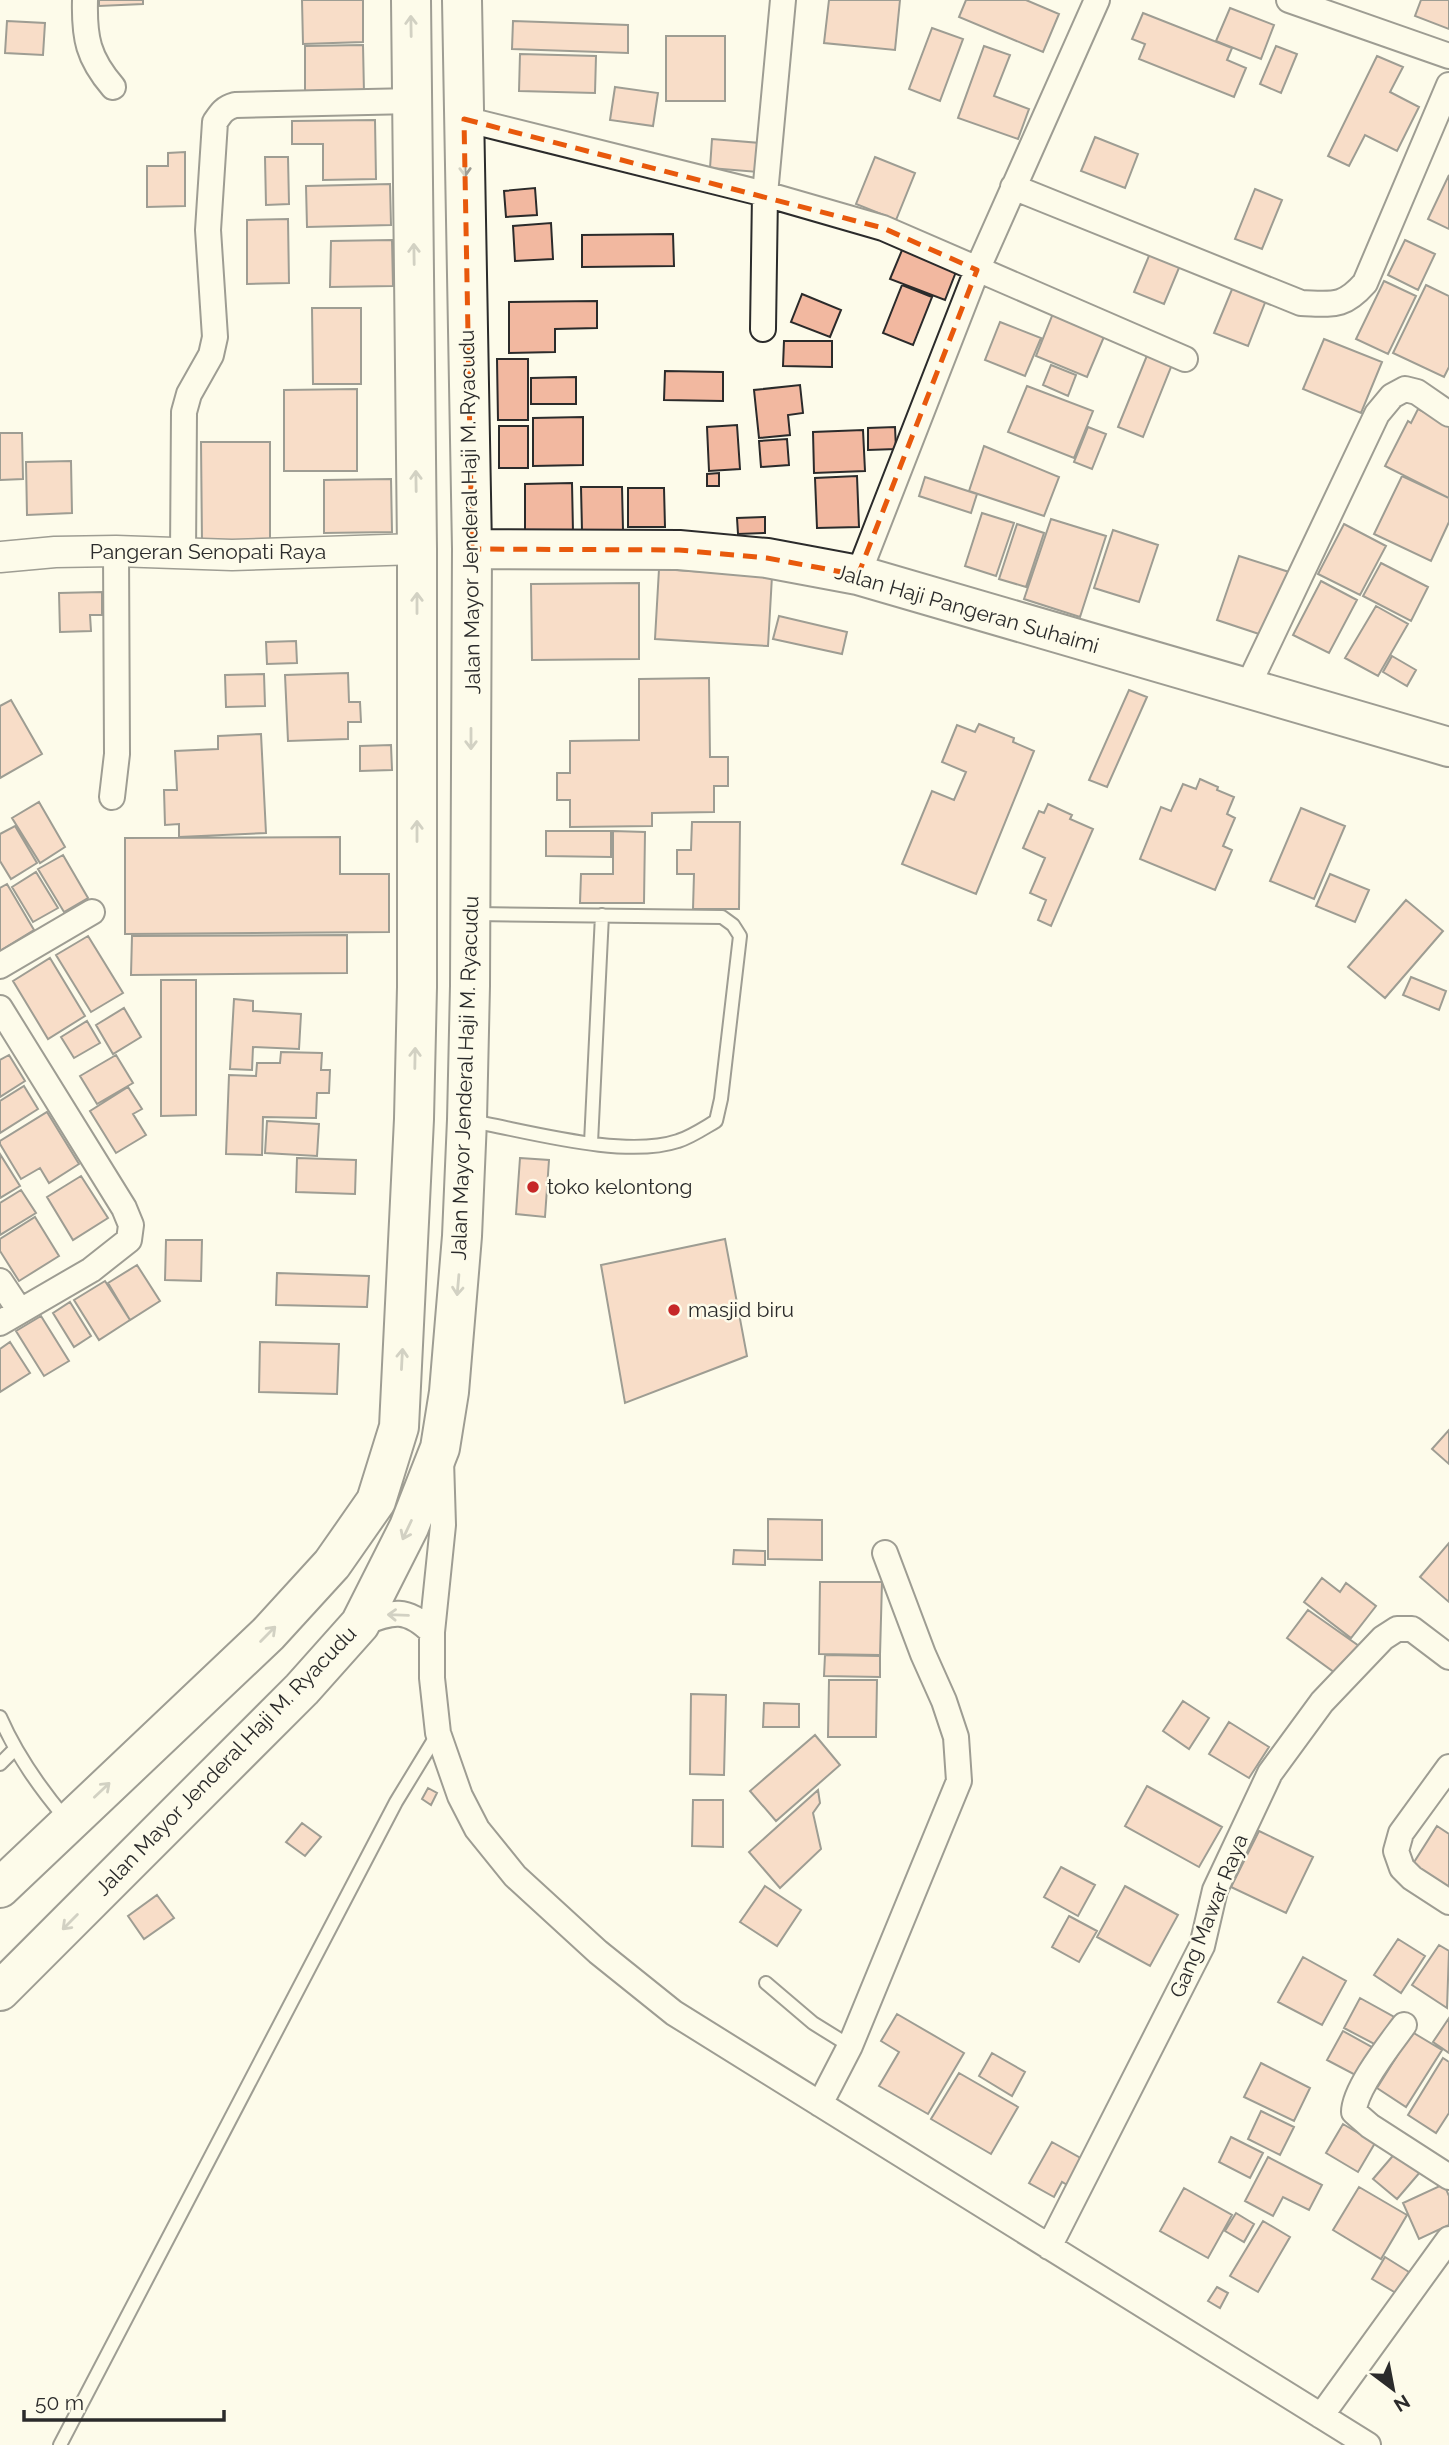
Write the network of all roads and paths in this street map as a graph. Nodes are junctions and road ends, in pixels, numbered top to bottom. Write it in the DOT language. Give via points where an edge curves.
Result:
graph roads {
  1 [pos="85,0"];
  2 [pos="411,0"];
  3 [pos="462,0"];
  4 [pos="783,0"];
  5 [pos="1097,0"];
  6 [pos="1289,0"];
  7 [pos="1449,56"];
  8 [pos="1449,85"];
  9 [pos="113,87"];
  10 [pos="413,101"];
  11 [pos="464,120"];
  12 [pos="1013,187"];
  13 [pos="765,194"];
  14 [pos="977,270"];
  15 [pos="764,329"];
  16 [pos="1185,359"];
  17 [pos="1449,414"];
  18 [pos="417,549"];
  19 [pos="472,549"];
  20 [pos="116,551"];
  21 [pos="183,554"];
  22 [pos="0,557"];
  23 [pos="858,575"];
  24 [pos="1246,690"];
  25 [pos="1449,747"];
  26 [pos="112,797"];
  27 [pos="92,912"];
  28 [pos="471,914"];
  29 [pos="602,915"];
  30 [pos="0,965"];
  31 [pos="0,1008"];
  32 [pos="414,1119"];
  33 [pos="467,1120"];
  34 [pos="591,1143"];
  35 [pos="0,1281"];
  36 [pos="10,1317"];
  37 [pos="440,1448"];
  38 [pos="885,1553"];
  39 [pos="360,1624"];
  40 [pos="432,1632"];
  41 [pos="1446,1649"];
  42 [pos="0,1717"];
  43 [pos="438,1733"];
  44 [pos="15,1750"];
  45 [pos="0,1763"];
  46 [pos="1449,1767"];
  47 [pos="68,1822"];
  48 [pos="0,1888"];
  49 [pos="1449,1902"];
  50 [pos="766,1983"];
  51 [pos="0,1991"];
  52 [pos="1404,2025"];
  53 [pos="850,2046"];
  54 [pos="820,2104"];
  55 [pos="1449,2178"];
  56 [pos="1449,2239"];
  57 [pos="1049,2247"];
  58 [pos="1321,2416"];
  59 [pos="60,2445"];
  60 [pos="1368,2445"];
  1 -- 9 [label="street" via="89,48 98,70"];
  10 -- 2 [label="main road, one-way"];
  3 -- 11 [label="main road, Jalan Mayor Jenderal Haji M. Ryacudu"];
  4 -- 13 [label="street"];
  5 -- 12 [label="street"];
  6 -- 7 [label="street"];
  8 -- 12 [label="street" via="1365,284 1351,299 1332,304 1301,303"];
  18 -- 10 [label="main road, one-way"];
  10 -- 21 [label="street" via="235,105 221,112 215,122 208,230 215,337 184,412"];
  11 -- 13 [label="street"];
  11 -- 19 [label="main road, Jalan Mayor Jenderal Haji M. Ryacudu, one-way"];
  12 -- 14 [label="street"];
  13 -- 14 [label="street" via="883,228"];
  13 -- 15 [label="street"];
  14 -- 16 [label="street"];
  14 -- 23 [label="street"];
  17 -- 24 [label="street" via="1405,389 1377,414"];
  18 -- 21 [label="street, Pangeran Senopati Raya"];
  32 -- 18 [label="main road, one-way"];
  19 -- 23 [label="main road, Jalan Haji Pangeran Suhaimi" via="679,550 767,558"];
  19 -- 28 [label="main road, Jalan Mayor Jenderal Haji M. Ryacudu, one-way"];
  20 -- 21 [label="street, Pangeran Senopati Raya"];
  20 -- 22 [label="street, Pangeran Senopati Raya"];
  20 -- 26 [label="street" via="117,754"];
  23 -- 24 [label="main road, Jalan Haji Pangeran Suhaimi"];
  24 -- 25 [label="main road, Jalan Haji Pangeran Suhaimi"];
  27 -- 30 [label="street"];
  28 -- 29 [label="lane"];
  28 -- 33 [label="main road, Jalan Mayor Jenderal Haji M. Ryacudu"];
  29 -- 34 [label="lane"];
  29 -- 34 [label="lane" via="722,917 740,936 716,1121 667,1143 643,1147"];
  31 -- 36 [label="street" via="131,1225 129,1241 91,1270"];
  32 -- 33 [label="main road"];
  47 -- 32 [label="main road, one-way" via="268,1634 332,1564 376,1501 399,1427"];
  33 -- 34 [label="lane"];
  33 -- 37 [label="main road, Jalan Mayor Jenderal Haji M. Ryacudu, one-way" via="451,1374"];
  35 -- 36 [label="street"];
  37 -- 39 [label="main road, Jalan Mayor Jenderal Haji M. Ryacudu, one-way" via="409,1527"];
  37 -- 40 [label="street" via="443,1525"];
  38 -- 53 [label="street" via="944,1700 956,1737 959,1781"];
  40 -- 39 [label="street, one-way" via="418,1618 400,1613"];
  39 -- 51 [label="main road, Jalan Mayor Jenderal Haji M. Ryacudu, one-way" via="302,1689"];
  40 -- 43 [label="street"];
  41 -- 57 [label="street, Gang Mawar Raya" via="1412,1629 1397,1629 1383,1638 1322,1702 1270,1773 1215,1890 1202,1946"];
  42 -- 44 [label="lane"];
  43 -- 54 [label="street" via="477,1829 514,1876 598,1952 674,2012"];
  43 -- 59 [label="lane" via="396,1802"];
  44 -- 45 [label="lane"];
  44 -- 47 [label="lane"];
  46 -- 49 [label="street" via="1401,1833 1396,1850 1402,1868 1412,1878"];
  47 -- 48 [label="main road"];
  50 -- 53 [label="lane" via="813,2023"];
  52 -- 55 [label="street" via="1371,2073 1354,2103 1354,2112"];
  53 -- 54 [label="street"];
  54 -- 57 [label="street"];
  56 -- 58 [label="street"];
  57 -- 58 [label="street"];
  58 -- 60 [label="street"];
}
